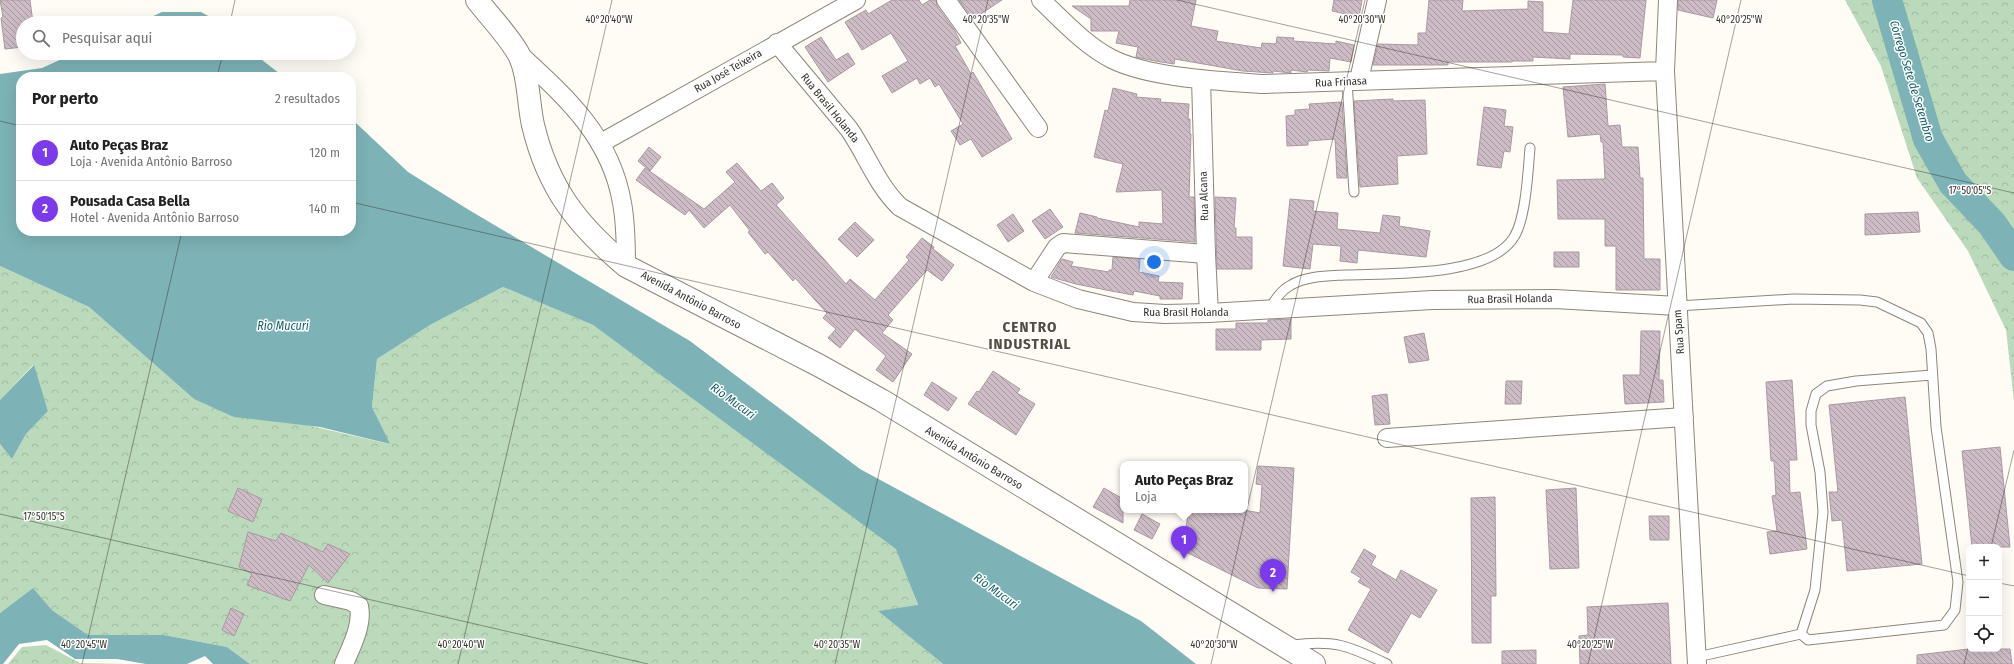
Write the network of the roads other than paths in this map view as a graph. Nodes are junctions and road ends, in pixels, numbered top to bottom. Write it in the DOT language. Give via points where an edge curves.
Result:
graph roads {
  1 [pos="477,0"];
  2 [pos="856,0"];
  3 [pos="946,0"];
  4 [pos="1041,0"];
  5 [pos="1377,0"];
  6 [pos="1668,0"];
  7 [pos="778,43"];
  8 [pos="518,54"];
  9 [pos="1665,71"];
  10 [pos="1201,79"];
  11 [pos="1353,81"];
  12 [pos="1038,128"];
  13 [pos="602,143"];
  14 [pos="1530,148"];
  15 [pos="1354,192"];
  16 [pos="1206,254"];
  17 [pos="626,266"];
  18 [pos="1034,282"];
  19 [pos="1677,306"];
  20 [pos="1269,310"];
  21 [pos="1209,313"];
  22 [pos="1932,375"];
  23 [pos="1684,417"];
  24 [pos="1387,438"];
  25 [pos="324,595"];
  26 [pos="1801,634"];
  27 [pos="1282,646"];
  28 [pos="1697,660"];
  29 [pos="344,664"];
  30 [pos="1314,664"];
  31 [pos="1387,664"];
  1 -- 8 [label="main road"];
  2 -- 7 [label="street, Rua José Teixeira"];
  3 -- 12 [label="street"];
  4 -- 10 [label="street, Rua Frinasa" via="1071,29 1111,58 1146,70"];
  5 -- 11 [label="street"];
  6 -- 9 [label="street, Rua Spam"];
  7 -- 13 [label="street, Rua José Teixeira"];
  7 -- 18 [label="street, Rua Brasil Holanda" via="849,129 879,183 900,207"];
  8 -- 13 [label="street" via="559,90"];
  8 -- 17 [label="main road, Avenida Antônio Barroso" via="528,87 532,124 546,170 569,209 598,243"];
  9 -- 11 [label="street, Rua Frinasa"];
  9 -- 19 [label="street, Rua Spam"];
  10 -- 11 [label="street, Rua Frinasa" via="1263,84"];
  10 -- 16 [label="street, Rua Alcana"];
  11 -- 15 [label="lane"];
  13 -- 17 [label="street" via="622,202 626,231"];
  14 -- 20 [label="lane" via="1527,189 1515,237 1491,258 1462,267 1323,276 1303,280 1292,284 1278,295"];
  16 -- 18 [label="street" via="1063,243 1057,247"];
  16 -- 21 [label="street, Rua Alcana"];
  17 -- 27 [label="main road, Avenida Antônio Barroso" via="881,400"];
  18 -- 21 [label="street, Rua Brasil Holanda" via="1078,299 1133,312"];
  19 -- 20 [label="street, Rua Brasil Holanda" via="1555,299 1432,300"];
  19 -- 22 [label="lane" via="1793,299 1877,302 1921,323 1928,333"];
  19 -- 23 [label="street, Rua Spam"];
  20 -- 21 [label="street, Rua Brasil Holanda"];
  22 -- 26 [label="lane" via="1856,381 1827,386 1816,394 1811,412 1811,425 1820,472 1823,512 1815,590"];
  22 -- 26 [label="lane" via="1936,427 1958,582 1954,610 1944,625 1841,635 1813,641"];
  23 -- 24 [label="street"];
  23 -- 28 [label="street, Rua Spam"];
  25 -- 29 [label="street" via="351,601 359,606 356,635"];
  26 -- 28 [label="lane"];
  27 -- 30 [label="main road, Avenida Antônio Barroso"];
  27 -- 31 [label="lane" via="1316,642 1335,643"];
}
